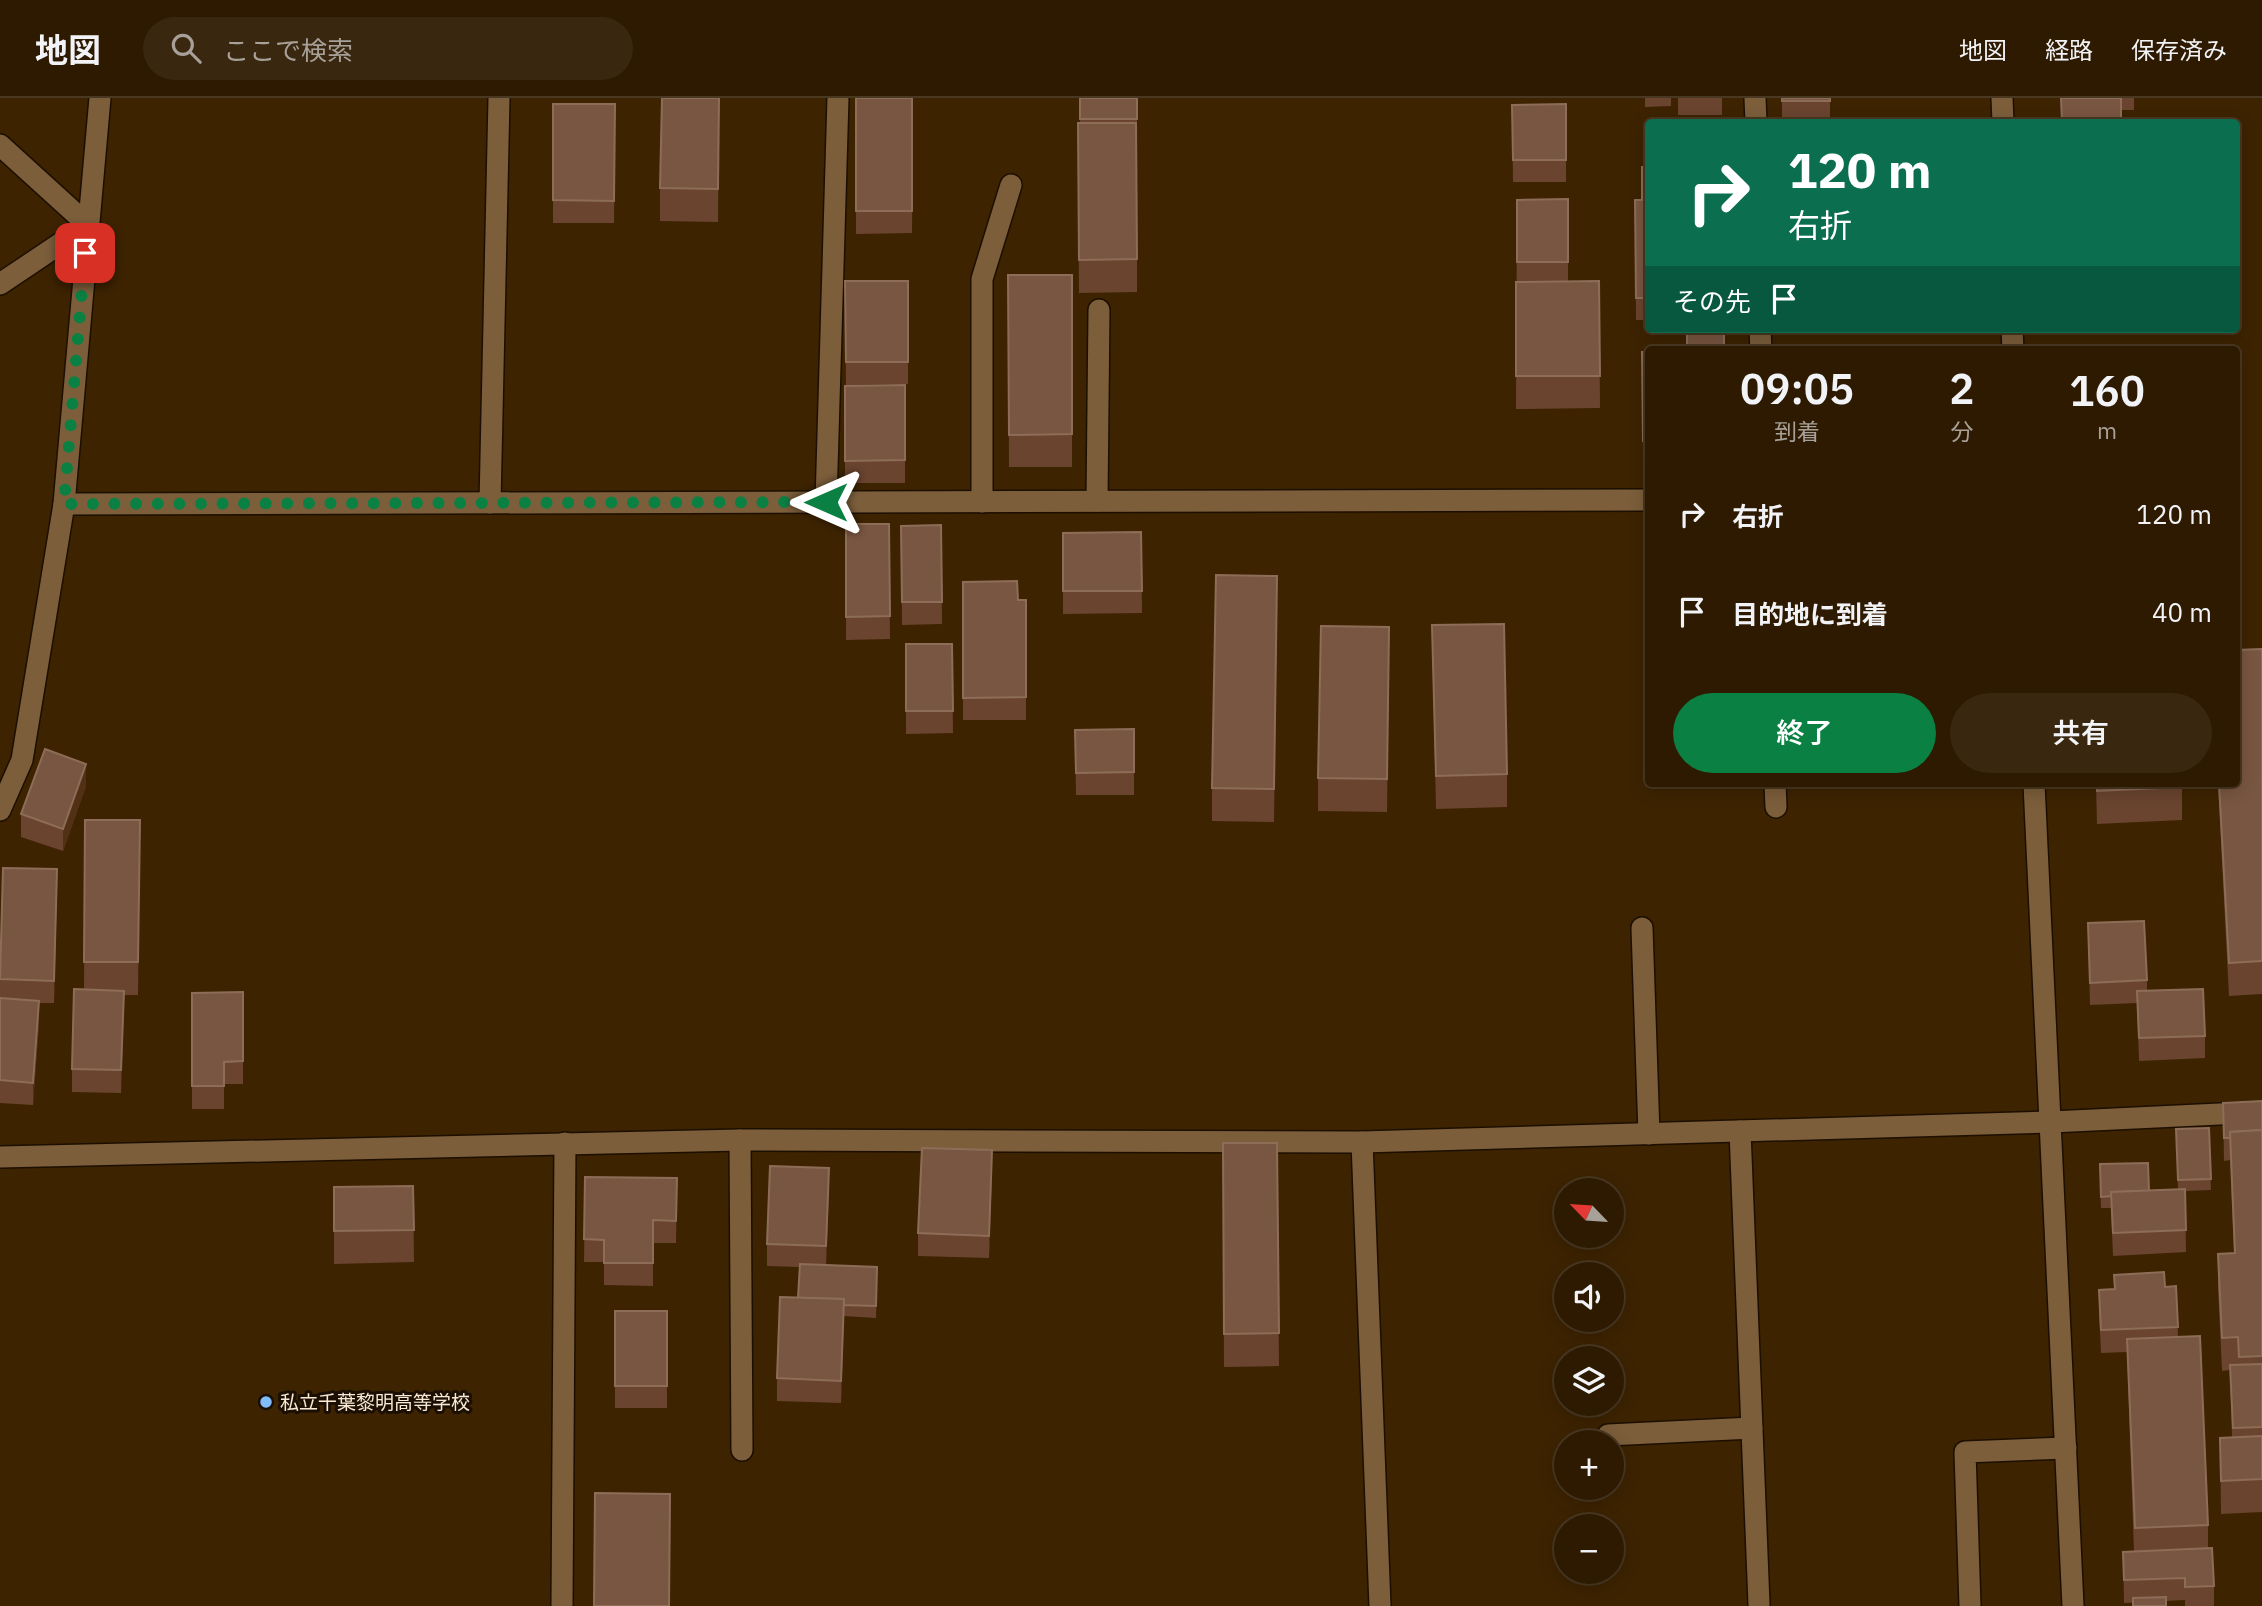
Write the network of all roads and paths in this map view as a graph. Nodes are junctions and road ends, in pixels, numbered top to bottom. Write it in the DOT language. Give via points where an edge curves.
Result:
graph roads {
  1 [pos="100,98"];
  2 [pos="499,98"];
  3 [pos="838,98"];
  4 [pos="1755,98"];
  5 [pos="2002,98"];
  6 [pos="1756,119"];
  7 [pos="2003,119"];
  8 [pos="0,145"];
  9 [pos="1011,185"];
  10 [pos="88,225"];
  11 [pos="0,284"];
  12 [pos="1099,310"];
  13 [pos="1645,500"];
  14 [pos="1097,501"];
  15 [pos="826,502"];
  16 [pos="982,502"];
  17 [pos="490,503"];
  18 [pos="64,504"];
  19 [pos="1775,787"];
  20 [pos="2034,787"];
  21 [pos="1776,807"];
  22 [pos="0,810"];
  23 [pos="1642,928"];
  24 [pos="2262,1112"];
  25 [pos="2051,1122"];
  26 [pos="1740,1131"];
  27 [pos="1649,1134"];
  28 [pos="740,1140"];
  29 [pos="1362,1142"];
  30 [pos="565,1143"];
  31 [pos="0,1157"];
  32 [pos="1752,1429"];
  33 [pos="1624,1434"];
  34 [pos="2066,1448"];
  35 [pos="742,1450"];
  36 [pos="1759,1604"];
  37 [pos="562,1606"];
  38 [pos="1380,1606"];
  39 [pos="1970,1606"];
  40 [pos="2073,1606"];
  1 -- 10 [label="street"];
  2 -- 17 [label="street"];
  3 -- 15 [label="street"];
  4 -- 6 [label="street"];
  5 -- 7 [label="street"];
  8 -- 10 [label="street"];
  9 -- 16 [label="street" via="982,279"];
  10 -- 11 [label="street"];
  10 -- 18 [label="street"];
  12 -- 14 [label="street"];
  13 -- 14 [label="street"];
  14 -- 16 [label="street"];
  15 -- 16 [label="street"];
  15 -- 17 [label="street"];
  17 -- 18 [label="street"];
  18 -- 22 [label="street" via="22,760"];
  19 -- 21 [label="street"];
  20 -- 25 [label="street"];
  23 -- 27 [label="street"];
  24 -- 25 [label="street"];
  25 -- 26 [label="street"];
  25 -- 34 [label="street"];
  26 -- 27 [label="street"];
  26 -- 32 [label="street"];
  27 -- 29 [label="street"];
  28 -- 29 [label="street"];
  28 -- 30 [label="street"];
  28 -- 35 [label="street"];
  29 -- 38 [label="street"];
  30 -- 31 [label="street"];
  30 -- 37 [label="street"];
  32 -- 33 [label="street"];
  32 -- 36 [label="street"];
  34 -- 39 [label="street" via="1965,1452"];
  34 -- 40 [label="street"];
}
